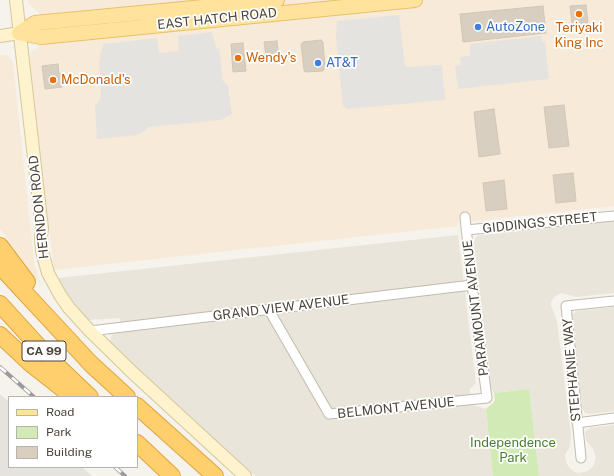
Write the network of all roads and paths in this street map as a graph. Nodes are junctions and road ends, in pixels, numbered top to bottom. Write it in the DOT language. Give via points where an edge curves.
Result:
graph roads {
  1 [pos="16,0"];
  2 [pos="277,0"];
  3 [pos="415,0"];
  4 [pos="19,33"];
  5 [pos="0,36"];
  6 [pos="614,216"];
  7 [pos="465,217"];
  8 [pos="466,230"];
  9 [pos="0,246"];
  10 [pos="0,266"];
  11 [pos="472,285"];
  12 [pos="614,301"];
  13 [pos="0,304"];
  14 [pos="270,310"];
  15 [pos="58,328"];
  16 [pos="90,331"];
  17 [pos="0,335"];
  18 [pos="72,396"];
  19 [pos="89,396"];
  20 [pos="126,396"];
  21 [pos="487,398"];
  22 [pos="138,407"];
  23 [pos="614,418"];
  24 [pos="577,423"];
  25 [pos="138,444"];
  26 [pos="138,447"];
  27 [pos="581,458"];
  28 [pos="156,461"];
  29 [pos="172,476"];
  30 [pos="215,476"];
  31 [pos="245,476"];
  1 -- 4 [label="street, HERNDON ROAD"];
  2 -- 4 [label="main road, EAST HATCH ROAD" via="35,23"];
  3 -- 4 [label="main road, EAST HATCH ROAD" via="41,37"];
  4 -- 5 [label="street, EAST HATCH ROAD"];
  4 -- 16 [label="street, HERNDON ROAD" via="44,261 60,295"];
  6 -- 8 [label="street, GIDDINGS STREET"];
  7 -- 8 [label="street, PARAMOUNT AVENUE"];
  8 -- 11 [label="street, PARAMOUNT AVENUE"];
  9 -- 15 [label="highway"];
  10 -- 15 [label="highway, CA 99"];
  11 -- 14 [label="street, GRAND VIEW AVENUE"];
  11 -- 21 [label="street, PARAMOUNT AVENUE"];
  12 -- 24 [label="street, STEPHANIE WAY" via="566,306"];
  13 -- 19 [label="highway, CA 99" via="50,359"];
  14 -- 16 [label="street, GRAND VIEW AVENUE"];
  14 -- 21 [label="street, BELMONT AVENUE" via="329,414"];
  15 -- 20 [label="highway, CA 99" via="91,364"];
  16 -- 31 [label="street, HERNDON ROAD"];
  17 -- 18 [label="highway" via="31,364"];
  22 -- 30 [label="highway"];
  23 -- 24 [label="street"];
  24 -- 27 [label="street, STEPHANIE WAY"];
  25 -- 28 [label="highway"];
  26 -- 28 [label="highway"];
  28 -- 29 [label="highway"];
}
